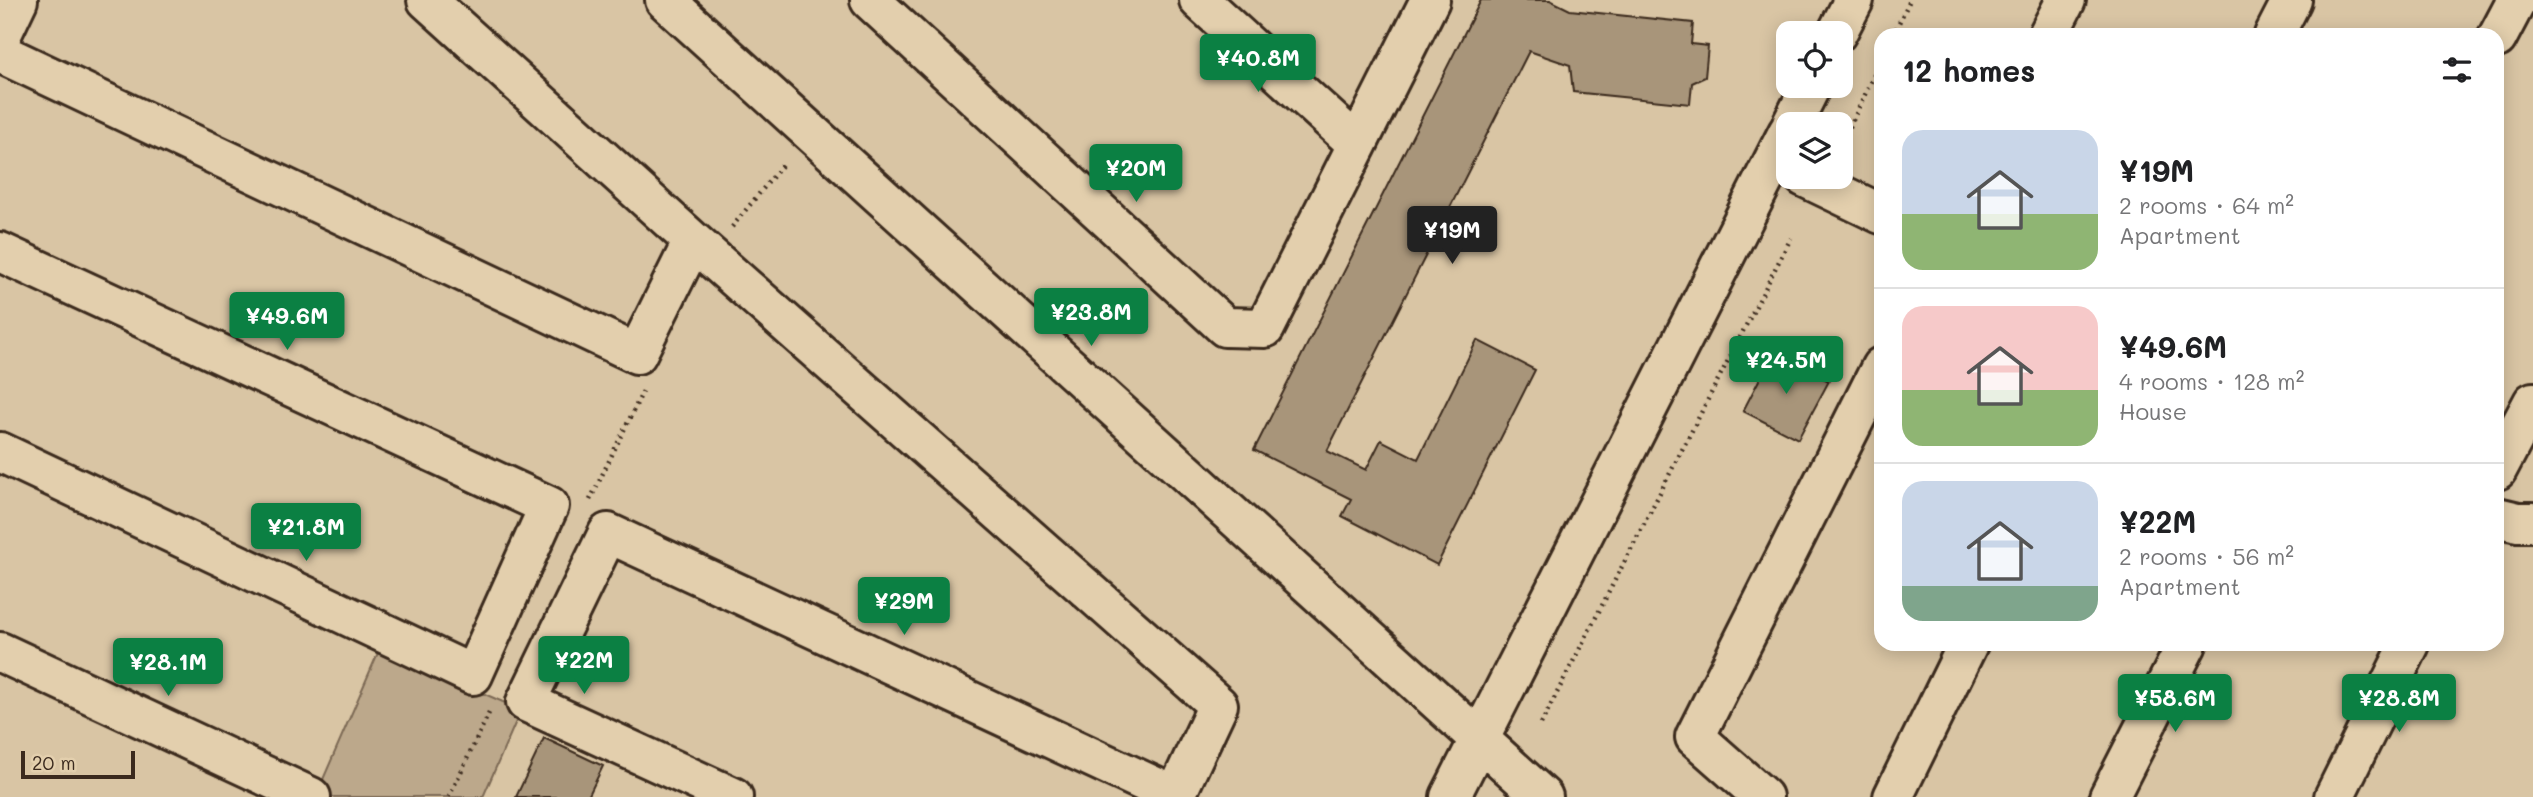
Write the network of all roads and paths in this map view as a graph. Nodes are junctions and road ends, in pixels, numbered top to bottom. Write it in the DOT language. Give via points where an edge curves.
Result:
graph roads {
  1 [pos="18,0"];
  2 [pos="427,0"];
  3 [pos="665,0"];
  4 [pos="870,0"];
  5 [pos="1199,0"];
  6 [pos="1430,0"];
  7 [pos="1854,0"];
  8 [pos="1910,0"];
  9 [pos="2066,0"];
  10 [pos="2292,0"];
  11 [pos="2517,0"];
  12 [pos="1843,21"];
  13 [pos="1896,28"];
  14 [pos="2052,28"];
  15 [pos="2278,28"];
  16 [pos="2502,28"];
  17 [pos="0,38"];
  18 [pos="0,53"];
  19 [pos="1874,76"];
  20 [pos="1853,120"];
  21 [pos="1357,144"];
  22 [pos="784,163"];
  23 [pos="1776,184"];
  24 [pos="1838,189"];
  25 [pos="1874,210"];
  26 [pos="1791,238"];
  27 [pos="701,248"];
  28 [pos="0,252"];
  29 [pos="1874,381"];
  30 [pos="645,387"];
  31 [pos="2533,402"];
  32 [pos="0,452"];
  33 [pos="2504,457"];
  34 [pos="586,508"];
  35 [pos="2504,519"];
  36 [pos="2533,522"];
  37 [pos="1965,651"];
  38 [pos="2183,651"];
  39 [pos="2407,651"];
  40 [pos="0,652"];
  41 [pos="494,702"];
  42 [pos="1541,724"];
  43 [pos="1478,738"];
  44 [pos="1175,796"];
  45 [pos="311,797"];
  46 [pos="449,797"];
  47 [pos="733,797"];
  48 [pos="1450,797"];
  49 [pos="1543,797"];
  50 [pos="1763,797"];
  51 [pos="1893,797"];
  52 [pos="2109,797"];
  53 [pos="2334,797"];
  1 -- 17 [label="street"];
  2 -- 27 [label="street"];
  3 -- 43 [label="street"];
  4 -- 21 [label="street" via="1225,327 1265,328"];
  5 -- 21 [label="street"];
  6 -- 21 [label="street"];
  7 -- 12 [label="street"];
  8 -- 13 [label="path"];
  9 -- 14 [label="street"];
  10 -- 15 [label="street"];
  11 -- 16 [label="street"];
  18 -- 27 [label="street" via="637,354"];
  19 -- 20 [label="path"];
  22 -- 27 [label="path"];
  23 -- 43 [label="street"];
  24 -- 25 [label="street"];
  26 -- 42 [label="path"];
  27 -- 44 [label="street" via="1218,705"];
  28 -- 32 [label="street" via="549,506 473,675"];
  29 -- 50 [label="street" via="1695,737"];
  30 -- 34 [label="path"];
  31 -- 33 [label="street"];
  35 -- 36 [label="street"];
  37 -- 51 [label="street"];
  38 -- 52 [label="street"];
  39 -- 53 [label="street"];
  40 -- 45 [label="street"];
  41 -- 46 [label="path"];
  43 -- 48 [label="street"];
  43 -- 49 [label="street"];
  44 -- 47 [label="street" via="608,533 526,702"];
}
